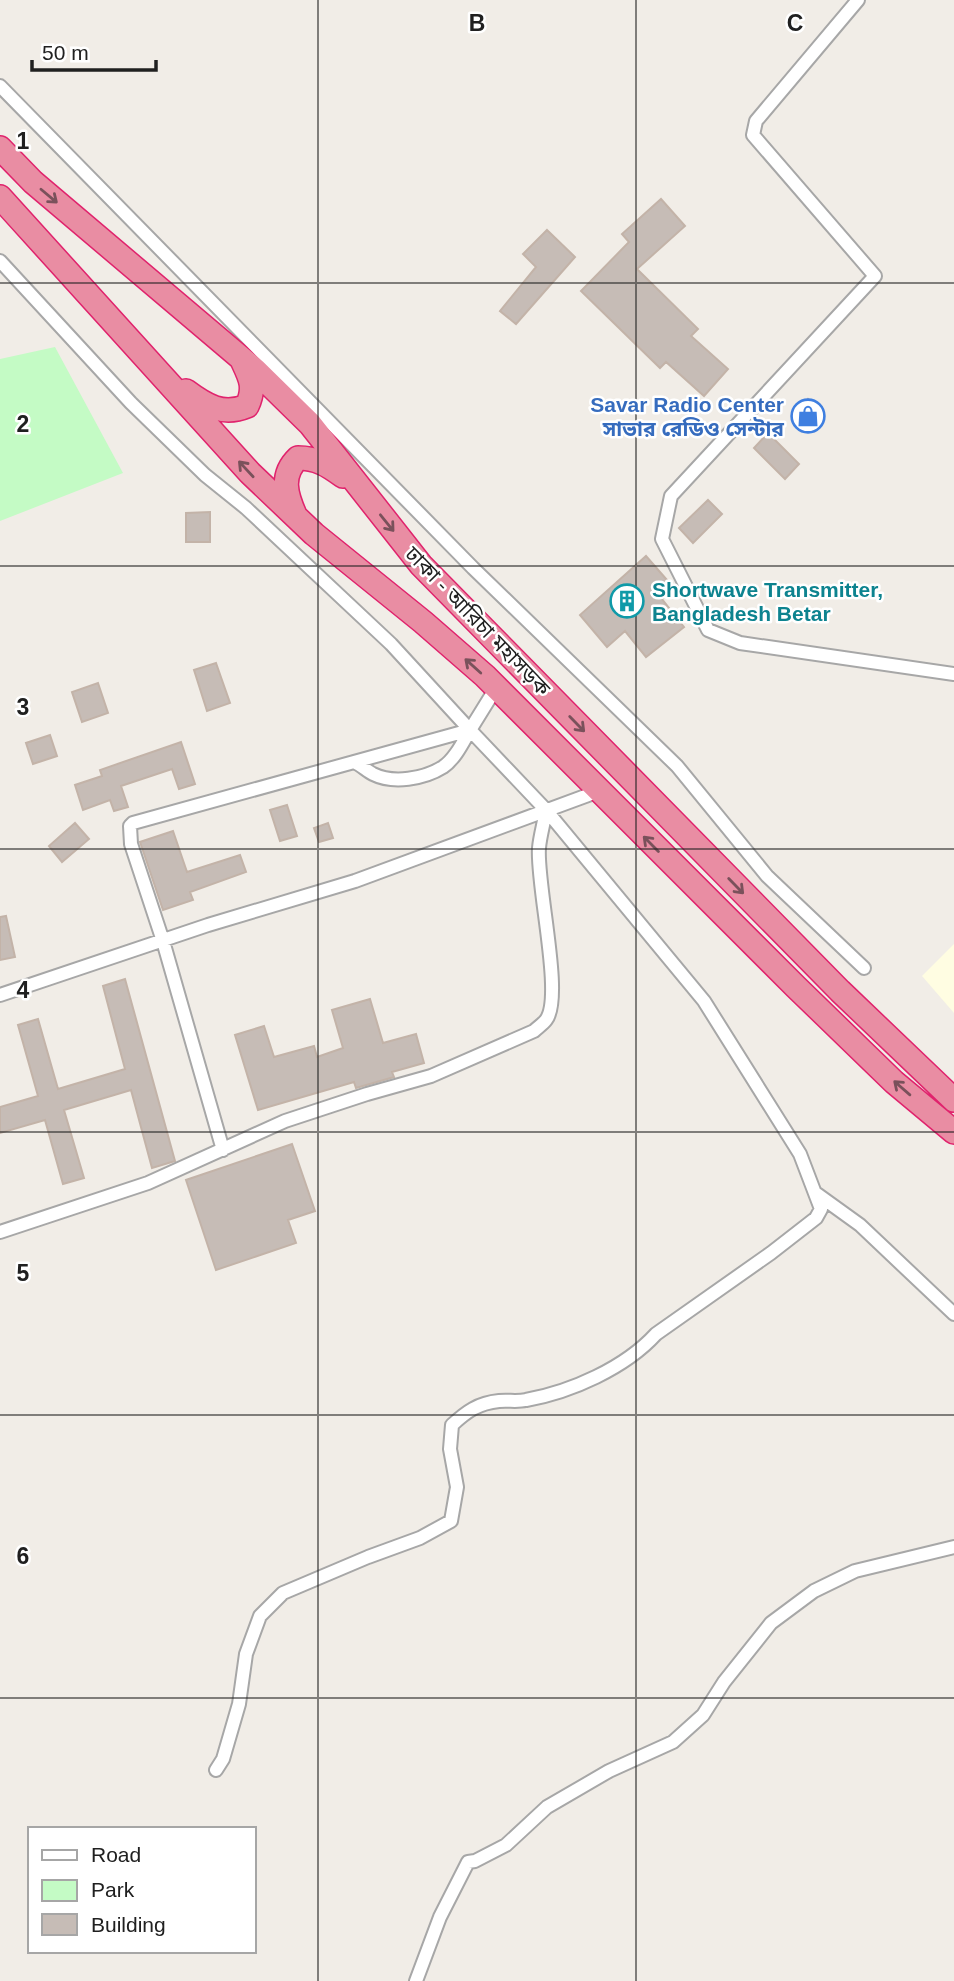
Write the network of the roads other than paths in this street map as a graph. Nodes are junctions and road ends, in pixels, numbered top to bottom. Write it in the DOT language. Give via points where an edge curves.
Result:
graph roads {
  1 [pos="858,0"];
  2 [pos="0,86"];
  3 [pos="0,148"];
  4 [pos="0,197"];
  5 [pos="0,261"];
  6 [pos="240,357"];
  7 [pos="156,369"];
  8 [pos="366,497"];
  9 [pos="296,518"];
  10 [pos="954,674"];
  11 [pos="496,688"];
  12 [pos="470,730"];
  13 [pos="354,762"];
  14 [pos="599,791"];
  15 [pos="546,810"];
  16 [pos="163,941"];
  17 [pos="864,968"];
  18 [pos="0,995"];
  19 [pos="954,1100"];
  20 [pos="954,1132"];
  21 [pos="223,1150"];
  22 [pos="817,1194"];
  23 [pos="0,1232"];
  24 [pos="954,1314"];
  25 [pos="954,1547"];
  26 [pos="216,1770"];
  27 [pos="416,1981"];
  1 -- 10 [label="street" via="756,121 753,135 875,275 671,496 662,539 708,630 740,643"];
  2 -- 17 [label="street" via="473,568 677,766 767,876"];
  3 -- 6 [label="highway, ঢাকা - আরিচা মহাসড়ক, one-way" via="33,182"];
  4 -- 7 [label="highway, ঢাকা - আরিচা মহাসড়ক"];
  5 -- 12 [label="street" via="131,403 391,644"];
  6 -- 7 [label="highway" via="253,394 247,405 237,410 219,410 198,400"];
  6 -- 8 [label="highway, ঢাকা - আরিচা মহাসড়ক" via="310,424"];
  9 -- 7 [label="highway, ঢাকা - আরিচা মহাসড়ক, one-way"];
  8 -- 9 [label="highway" via="323,462 298,458 286,478"];
  8 -- 19 [label="highway, ঢাকা - আরিচা মহাসড়ক, one-way" via="421,565 830,982"];
  11 -- 9 [label="highway, ঢাকা - আরিচা মহাসড়ক, one-way" via="423,621"];
  11 -- 12 [label="street"];
  11 -- 14 [label="highway, ঢাকা - আরিচা মহাসড়ক"];
  12 -- 13 [label="street"];
  12 -- 13 [label="street" via="444,767 412,778 385,778"];
  12 -- 15 [label="street"];
  13 -- 16 [label="street" via="132,823 128,832 131,844"];
  14 -- 15 [label="street"];
  20 -- 14 [label="highway, ঢাকা - আরিচা মহাসড়ক, one-way" via="884,1073"];
  15 -- 16 [label="street" via="355,881"];
  15 -- 21 [label="street" via="539,847 551,968 547,1019 534,1031 431,1076 285,1121"];
  15 -- 22 [label="street" via="704,1001 800,1154"];
  16 -- 18 [label="street"];
  16 -- 21 [label="street"];
  21 -- 23 [label="street" via="148,1184"];
  22 -- 24 [label="street" via="860,1225"];
  22 -- 26 [label="street" via="821,1209 816,1218 656,1334 618,1367 526,1401 497,1401 471,1408 452,1425 450,1449 457,1487 451,1521 283,1593 260,1616 246,1654 226,1750"];
  25 -- 27 [label="street" via="855,1571 814,1591 771,1623 703,1715 673,1742 547,1807 506,1844 468,1862 440,1917"];
}
